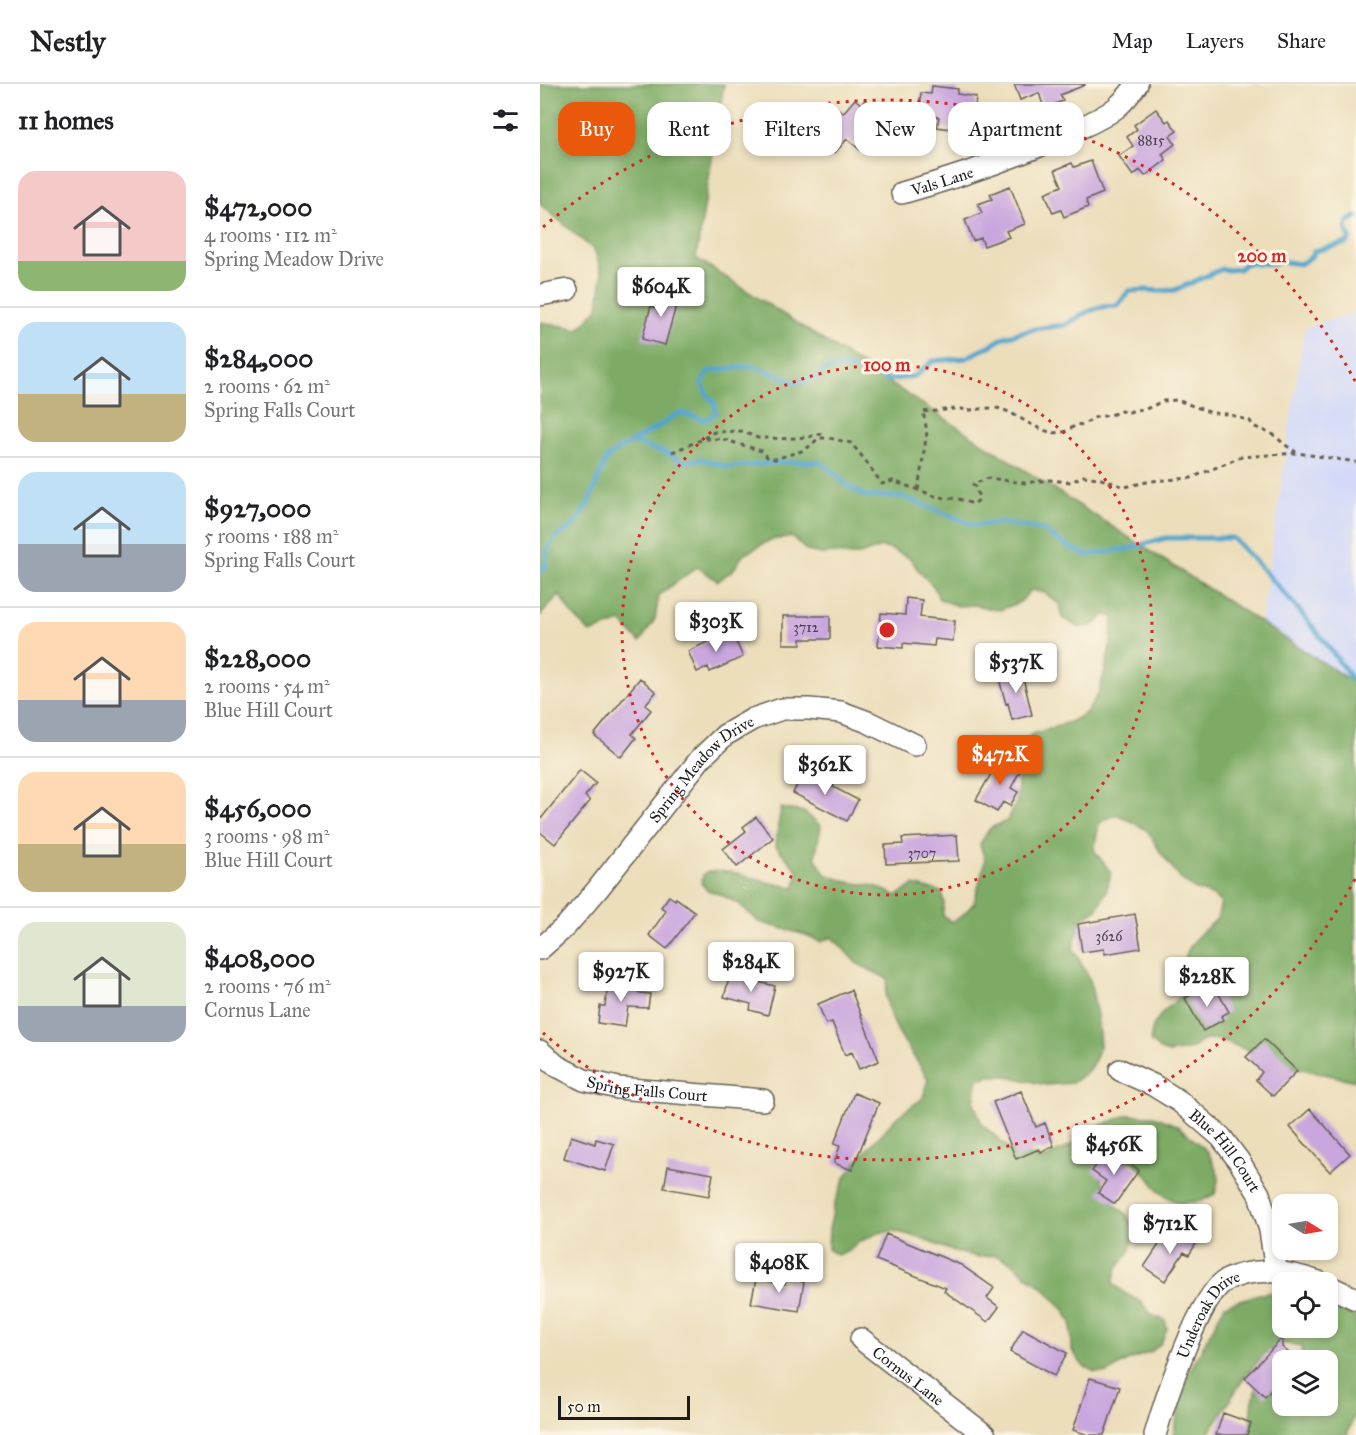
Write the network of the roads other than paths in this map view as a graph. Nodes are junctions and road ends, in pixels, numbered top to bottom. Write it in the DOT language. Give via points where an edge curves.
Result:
graph roads {
  1 [pos="1137,84"];
  2 [pos="902,193"];
  3 [pos="567,290"];
  4 [pos="540,295"];
  5 [pos="915,745"];
  6 [pos="540,949"];
  7 [pos="540,1051"];
  8 [pos="1120,1070"];
  9 [pos="763,1100"];
  10 [pos="1276,1271"];
  11 [pos="1281,1272"];
  12 [pos="1338,1291"];
  13 [pos="1356,1299"];
  14 [pos="861,1339"];
  15 [pos="985,1435"];
  16 [pos="1155,1435"];
  1 -- 2 [label="street, Vals Lane" via="1104,116 1026,152"];
  3 -- 4 [label="street"];
  5 -- 6 [label="street, Spring Meadow Drive" via="841,712 782,710 753,719 725,735 701,758 597,890"];
  7 -- 9 [label="street, Spring Falls Court" via="557,1066 584,1080 618,1088"];
  8 -- 10 [label="street, Blue Hill Court" via="1179,1101 1221,1137 1259,1194"];
  10 -- 11 [label="street, Underoak Drive"];
  10 -- 16 [label="street, Underoak Drive" via="1239,1275 1213,1292 1200,1312"];
  12 -- 13 [label="street"];
  14 -- 15 [label="street, Cornus Lane"];
}
